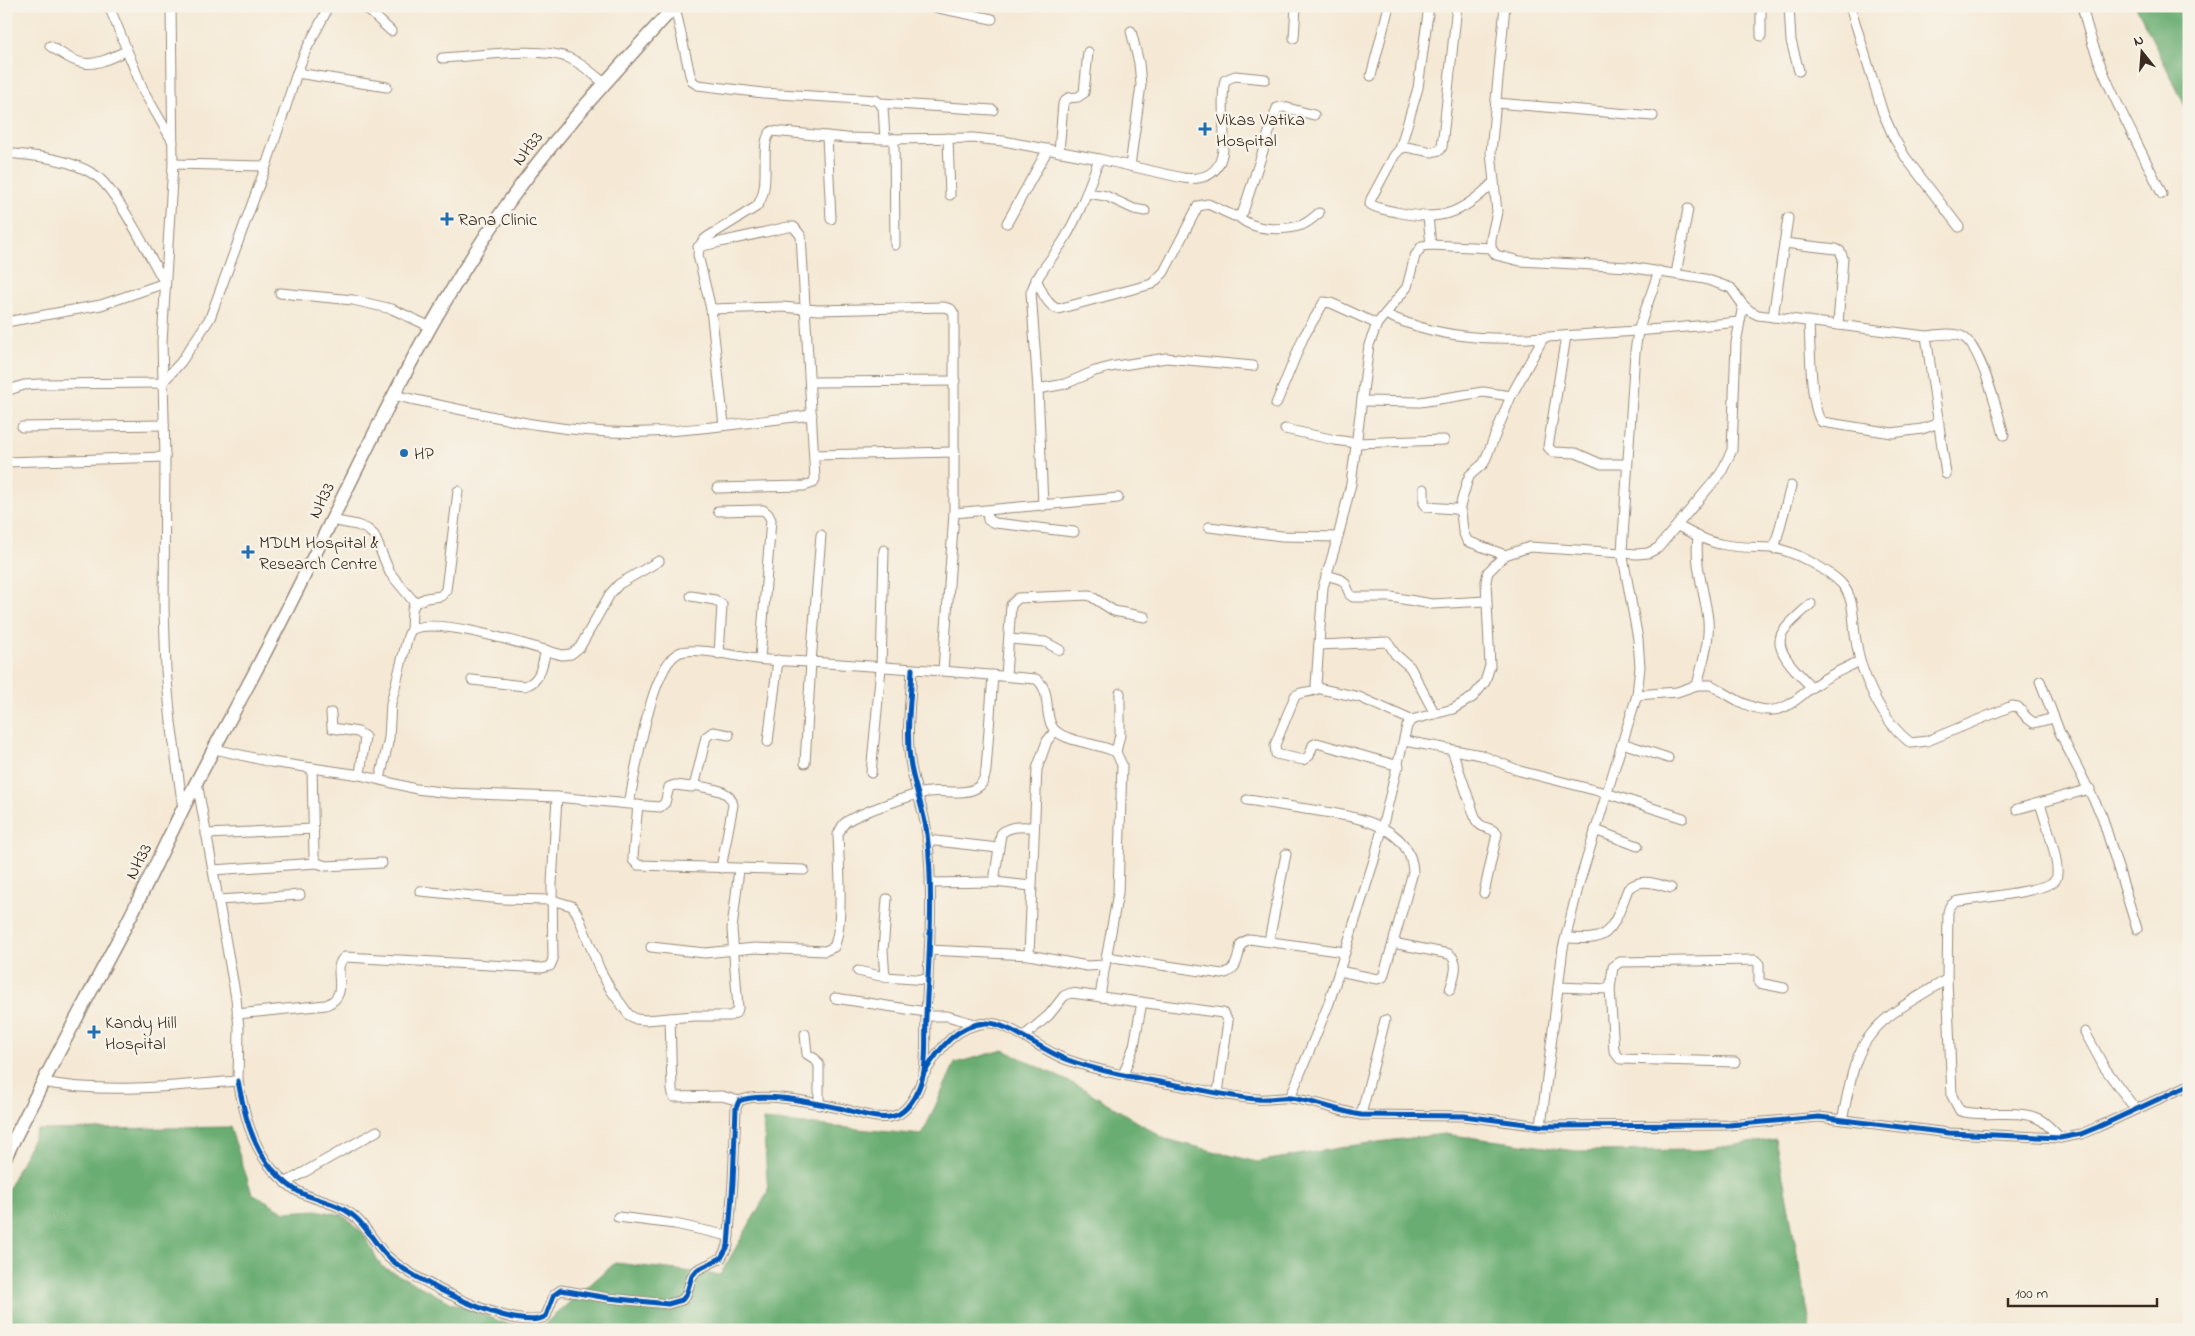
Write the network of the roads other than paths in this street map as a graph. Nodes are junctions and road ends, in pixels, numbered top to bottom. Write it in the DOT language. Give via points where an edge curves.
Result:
graph roads {
  1 [pos="109,6"];
  2 [pos="171,6"];
  3 [pos="325,6"];
  4 [pos="364,6"];
  5 [pos="675,6"];
  6 [pos="929,6"];
  7 [pos="1296,6"];
  8 [pos="1389,6"];
  9 [pos="1429,6"];
  10 [pos="1457,6"];
  11 [pos="1505,6"];
  12 [pos="1761,6"];
  13 [pos="1789,6"];
  14 [pos="1850,6"];
  15 [pos="2082,6"];
  16 [pos="992,19"];
  17 [pos="391,31"];
  18 [pos="1131,31"];
  19 [pos="1762,36"];
  20 [pos="1294,38"];
  21 [pos="50,46"];
  22 [pos="126,51"];
  23 [pos="1088,52"];
  24 [pos="442,58"];
  25 [pos="1799,71"];
  26 [pos="297,73"];
  27 [pos="1371,76"];
  28 [pos="1265,79"];
  29 [pos="604,83"];
  30 [pos="387,86"];
  31 [pos="880,103"];
  32 [pos="1496,103"];
  33 [pos="993,110"];
  34 [pos="1314,115"];
  35 [pos="1653,116"];
  36 [pos="827,136"];
  37 [pos="948,138"];
  38 [pos="890,139"];
  39 [pos="173,142"];
  40 [pos="1048,149"];
  41 [pos="1400,149"];
  42 [pos="1059,152"];
  43 [pos="6,153"];
  44 [pos="1099,159"];
  45 [pos="173,164"];
  46 [pos="266,166"];
  47 [pos="1130,166"];
  48 [pos="1494,182"];
  49 [pos="1087,193"];
  50 [pos="2162,194"];
  51 [pos="950,196"];
  52 [pos="1688,209"];
  53 [pos="1145,211"];
  54 [pos="1318,213"];
  55 [pos="1238,216"];
  56 [pos="1428,217"];
  57 [pos="1788,218"];
  58 [pos="831,219"];
  59 [pos="1007,222"];
  60 [pos="1960,227"];
  61 [pos="1784,242"];
  62 [pos="1430,244"];
  63 [pos="895,245"];
  64 [pos="698,247"];
  65 [pos="1492,248"];
  66 [pos="1659,271"];
  67 [pos="1676,274"];
  68 [pos="1036,280"];
  69 [pos="165,284"];
  70 [pos="280,293"];
  71 [pos="1743,305"];
  72 [pos="711,309"];
  73 [pos="806,309"];
  74 [pos="1385,314"];
  75 [pos="1773,317"];
  76 [pos="1809,320"];
  77 [pos="6,322"];
  78 [pos="1739,322"];
  79 [pos="1377,324"];
  80 [pos="1838,324"];
  81 [pos="431,327"];
  82 [pos="1638,331"];
  83 [pos="1566,336"];
  84 [pos="1926,336"];
  85 [pos="1542,338"];
  86 [pos="1253,366"];
  87 [pos="955,381"];
  88 [pos="811,382"];
  89 [pos="162,383"];
  90 [pos="1038,388"];
  91 [pos="6,391"];
  92 [pos="393,395"];
  93 [pos="1511,396"];
  94 [pos="1362,401"];
  95 [pos="1276,404"];
  96 [pos="812,415"];
  97 [pos="1940,423"];
  98 [pos="724,424"];
  99 [pos="164,425"];
  100 [pos="22,427"];
  101 [pos="1285,429"];
  102 [pos="2004,435"];
  103 [pos="1444,440"];
  104 [pos="1356,443"];
  105 [pos="955,452"];
  106 [pos="814,454"];
  107 [pos="165,457"];
  108 [pos="6,462"];
  109 [pos="1628,464"];
  110 [pos="1946,474"];
  111 [pos="1791,486"];
  112 [pos="717,488"];
  113 [pos="1424,489"];
  114 [pos="458,492"];
  115 [pos="1118,498"];
  116 [pos="1043,506"];
  117 [pos="987,510"];
  118 [pos="1459,510"];
  119 [pos="718,511"];
  120 [pos="954,513"];
  121 [pos="331,520"];
  122 [pos="1678,526"];
  123 [pos="1209,527"];
  124 [pos="1074,532"];
  125 [pos="821,535"];
  126 [pos="1338,537"];
  127 [pos="1698,537"];
  128 [pos="1774,548"];
  129 [pos="884,550"];
  130 [pos="1622,552"];
  131 [pos="1505,555"];
  132 [pos="660,561"];
  133 [pos="1326,575"];
  134 [pos="691,596"];
  135 [pos="1486,601"];
  136 [pos="415,603"];
  137 [pos="1810,604"];
  138 [pos="1145,616"];
  139 [pos="411,630"];
  140 [pos="1009,639"];
  141 [pos="1319,645"];
  142 [pos="546,650"];
  143 [pos="1060,650"];
  144 [pos="719,654"];
  145 [pos="760,659"];
  146 [pos="778,660"];
  147 [pos="1860,661"];
  148 [pos="811,662"];
  149 [pos="881,668"];
  150 [pos="912,669"];
  151 [pos="943,671"];
  152 [pos="993,675"];
  153 [pos="1006,676"];
  154 [pos="472,680"];
  155 [pos="2040,681"];
  156 [pos="1698,685"];
  157 [pos="1811,687"];
  158 [pos="1318,688"];
  159 [pos="1120,693"];
  160 [pos="1637,695"];
  161 [pos="331,712"];
  162 [pos="1435,714"];
  163 [pos="2054,718"];
  164 [pos="1411,720"];
  165 [pos="1055,731"];
  166 [pos="729,735"];
  167 [pos="1405,741"];
  168 [pos="768,742"];
  169 [pos="1622,743"];
  170 [pos="215,748"];
  171 [pos="1452,750"];
  172 [pos="1116,752"];
  173 [pos="1668,758"];
  174 [pos="805,764"];
  175 [pos="1399,766"];
  176 [pos="312,768"];
  177 [pos="871,773"];
  178 [pos="360,775"];
  179 [pos="380,779"];
  180 [pos="197,782"];
  181 [pos="694,785"];
  182 [pos="2090,788"];
  183 [pos="918,793"];
  184 [pos="1606,793"];
  185 [pos="557,796"];
  186 [pos="1247,800"];
  187 [pos="2040,803"];
  188 [pos="633,805"];
  189 [pos="2018,809"];
  190 [pos="183,811"];
  191 [pos="1683,818"];
  192 [pos="1033,827"];
  193 [pos="1382,828"];
  194 [pos="314,829"];
  195 [pos="1595,830"];
  196 [pos="206,834"];
  197 [pos="927,840"];
  198 [pos="1638,846"];
  199 [pos="998,848"];
  200 [pos="1286,854"];
  201 [pos="317,863"];
  202 [pos="382,863"];
  203 [pos="721,868"];
  204 [pos="739,869"];
  205 [pos="213,870"];
  206 [pos="804,870"];
  207 [pos="930,882"];
  208 [pos="994,882"];
  209 [pos="1031,886"];
  210 [pos="1671,888"];
  211 [pos="420,891"];
  212 [pos="1484,893"];
  213 [pos="300,895"];
  214 [pos="887,899"];
  215 [pos="218,900"];
  216 [pos="552,900"];
  217 [pos="2138,929"];
  218 [pos="1566,938"];
  219 [pos="1269,941"];
  220 [pos="1393,943"];
  221 [pos="651,947"];
  222 [pos="732,950"];
  223 [pos="929,950"];
  224 [pos="1344,952"];
  225 [pos="1029,955"];
  226 [pos="1105,961"];
  227 [pos="858,971"];
  228 [pos="1339,971"];
  229 [pos="885,977"];
  230 [pos="1947,979"];
  231 [pos="928,980"];
  232 [pos="1558,987"];
  233 [pos="1784,988"];
  234 [pos="1610,989"];
  235 [pos="1450,990"];
  236 [pos="1100,997"];
  237 [pos="835,998"];
  238 [pos="1142,1002"];
  239 [pos="237,1014"];
  240 [pos="926,1014"];
  241 [pos="670,1018"];
  242 [pos="1385,1020"];
  243 [pos="975,1024"];
  244 [pos="2086,1032"];
  245 [pos="805,1034"];
  246 [pos="1023,1037"];
  247 [pos="1735,1062"];
  248 [pos="923,1075"];
  249 [pos="1123,1075"];
  250 [pos="238,1081"];
  251 [pos="42,1082"];
  252 [pos="2189,1085"];
  253 [pos="1218,1092"];
  254 [pos="1290,1098"];
  255 [pos="739,1101"];
  256 [pos="819,1104"];
  257 [pos="2136,1110"];
  258 [pos="1361,1115"];
  259 [pos="1842,1120"];
  260 [pos="1540,1126"];
  261 [pos="377,1131"];
  262 [pos="2060,1138"];
  263 [pos="6,1156"];
  264 [pos="285,1183"];
  265 [pos="618,1217"];
  266 [pos="729,1236"];
  1 -- 22 [label="street"];
  2 -- 39 [label="street"];
  3 -- 26 [label="street" via="325,14"];
  4 -- 17 [label="street"];
  5 -- 29 [label="main road, NH33"];
  5 -- 31 [label="street" via="690,75 698,85 763,93 876,100"];
  6 -- 16 [label="street"];
  7 -- 20 [label="street"];
  8 -- 27 [label="street"];
  9 -- 41 [label="street" via="1418,88"];
  10 -- 41 [label="street" via="1442,147 1432,152 1406,147"];
  11 -- 32 [label="street"];
  12 -- 19 [label="street"];
  13 -- 25 [label="street" via="1791,41"];
  14 -- 60 [label="street" via="1883,113 1894,138"];
  15 -- 50 [label="street" via="2107,85"];
  18 -- 47 [label="street" via="1141,85"];
  21 -- 22 [label="street" via="82,64 100,62"];
  22 -- 39 [label="street" via="144,92"];
  23 -- 42 [label="street" via="1084,93 1068,98 1063,104"];
  24 -- 29 [label="street" via="548,54 568,58"];
  26 -- 30 [label="street"];
  26 -- 46 [label="street"];
  28 -- 47 [label="street" via="1235,76 1224,80 1221,158 1216,170 1206,178 1183,178"];
  29 -- 81 [label="main road, NH33" via="505,207"];
  31 -- 33 [label="street"];
  31 -- 38 [label="street"];
  32 -- 35 [label="street"];
  32 -- 48 [label="street" via="1491,152"];
  34 -- 55 [label="street" via="1277,108 1243,212"];
  36 -- 38 [label="street"];
  36 -- 58 [label="street"];
  36 -- 64 [label="street" via="776,130 768,133 761,201"];
  37 -- 38 [label="street"];
  37 -- 40 [label="street" via="1003,141"];
  37 -- 51 [label="street"];
  38 -- 63 [label="street"];
  39 -- 45 [label="street"];
  40 -- 42 [label="street"];
  40 -- 59 [label="street"];
  41 -- 56 [label="street" via="1370,204"];
  42 -- 44 [label="street"];
  43 -- 69 [label="street" via="59,160 96,176 112,193"];
  44 -- 47 [label="street"];
  44 -- 49 [label="street"];
  45 -- 46 [label="street"];
  45 -- 69 [label="street"];
  46 -- 89 [label="street" via="210,318 181,362"];
  48 -- 56 [label="street" via="1468,206"];
  48 -- 65 [label="street" via="1497,212"];
  49 -- 53 [label="street" via="1106,196"];
  49 -- 68 [label="street" via="1064,240"];
  52 -- 67 [label="street"];
  54 -- 55 [label="street" via="1301,225 1285,227 1252,226"];
  55 -- 68 [label="street" via="1208,204 1198,206 1164,272 1152,284 1140,288 1058,309 1049,303"];
  56 -- 62 [label="street"];
  57 -- 61 [label="street"];
  61 -- 75 [label="street"];
  61 -- 80 [label="street" via="1840,252 1843,258"];
  62 -- 65 [label="street"];
  62 -- 74 [label="street" via="1418,250 1407,287"];
  64 -- 72 [label="street"];
  64 -- 73 [label="street" via="794,228 801,236"];
  65 -- 66 [label="street" via="1496,255 1505,259"];
  66 -- 67 [label="street"];
  66 -- 82 [label="street"];
  67 -- 71 [label="street" via="1719,282 1731,288"];
  68 -- 90 [label="street" via="1031,292 1031,307"];
  69 -- 77 [label="street" via="102,305"];
  69 -- 89 [label="street"];
  70 -- 81 [label="street" via="353,300 392,309"];
  71 -- 75 [label="street" via="1758,315"];
  71 -- 78 [label="street"];
  72 -- 73 [label="street"];
  72 -- 98 [label="street"];
  73 -- 87 [label="street" via="951,309 955,320"];
  73 -- 88 [label="street"];
  74 -- 79 [label="street"];
  74 -- 85 [label="street" via="1417,327 1468,336 1501,340"];
  75 -- 76 [label="street"];
  76 -- 80 [label="street"];
  76 -- 97 [label="street" via="1814,400 1822,422 1892,433"];
  78 -- 82 [label="street"];
  78 -- 122 [label="street" via="1732,450 1721,473"];
  79 -- 94 [label="street" via="1369,345"];
  79 -- 95 [label="street" via="1324,302 1303,338"];
  80 -- 84 [label="street"];
  81 -- 92 [label="main road, NH33"];
  82 -- 83 [label="street"];
  82 -- 109 [label="street"];
  83 -- 85 [label="street"];
  83 -- 109 [label="street" via="1548,447 1553,452 1576,453 1601,464"];
  84 -- 97 [label="street"];
  84 -- 102 [label="street" via="1960,335 1969,342 1992,391"];
  85 -- 93 [label="street"];
  86 -- 90 [label="street" via="1166,358 1110,367 1065,384"];
  87 -- 88 [label="street"];
  87 -- 105 [label="street"];
  88 -- 96 [label="street"];
  89 -- 91 [label="street" via="24,384"];
  89 -- 99 [label="street"];
  90 -- 116 [label="street"];
  92 -- 98 [label="street" via="561,428 648,432"];
  92 -- 121 [label="main road, NH33"];
  93 -- 94 [label="street" via="1483,392 1420,402"];
  93 -- 118 [label="street" via="1484,463 1470,475"];
  94 -- 104 [label="street"];
  96 -- 98 [label="street"];
  96 -- 106 [label="street"];
  97 -- 110 [label="street"];
  99 -- 100 [label="street"];
  99 -- 107 [label="street"];
  101 -- 104 [label="street"];
  103 -- 104 [label="street"];
  104 -- 126 [label="street"];
  105 -- 106 [label="street"];
  105 -- 120 [label="street"];
  106 -- 112 [label="street" via="815,479 809,486"];
  107 -- 108 [label="street"];
  107 -- 190 [label="street" via="166,670"];
  109 -- 130 [label="street"];
  111 -- 128 [label="street"];
  113 -- 118 [label="street" via="1427,507"];
  114 -- 136 [label="street" via="446,590 441,596"];
  115 -- 116 [label="street"];
  116 -- 117 [label="street"];
  117 -- 120 [label="street"];
  117 -- 124 [label="street" via="988,520 996,523"];
  118 -- 131 [label="street" via="1467,541"];
  119 -- 145 [label="street" via="763,510 771,520"];
  120 -- 151 [label="street"];
  121 -- 136 [label="street" via="356,525 374,535 390,573"];
  121 -- 170 [label="main road, NH33"];
  122 -- 127 [label="street"];
  122 -- 130 [label="street" via="1658,548 1648,553"];
  123 -- 126 [label="street" via="1282,536"];
  125 -- 148 [label="street"];
  126 -- 133 [label="street"];
  127 -- 128 [label="street" via="1718,544"];
  127 -- 156 [label="street" via="1697,565 1708,623"];
  128 -- 147 [label="street" via="1807,561 1842,584 1853,607"];
  129 -- 149 [label="street"];
  130 -- 131 [label="street" via="1530,547"];
  130 -- 160 [label="street" via="1638,639"];
  131 -- 135 [label="street" via="1488,572"];
  132 -- 142 [label="street" via="619,584 576,651 562,655"];
  133 -- 135 [label="street" via="1343,580 1353,597 1391,597 1432,604"];
  133 -- 141 [label="street"];
  134 -- 144 [label="street" via="715,600 722,605"];
  135 -- 162 [label="street" via="1490,659 1485,682 1473,697 1453,709"];
  136 -- 139 [label="street"];
  137 -- 157 [label="street" via="1784,630 1779,645"];
  138 -- 140 [label="street" via="1114,611 1089,595 1018,598 1011,604"];
  139 -- 142 [label="street" via="424,626 448,627"];
  139 -- 179 [label="street" via="391,703 389,738"];
  140 -- 143 [label="street" via="1045,642"];
  140 -- 153 [label="street"];
  141 -- 158 [label="street"];
  141 -- 162 [label="street" via="1388,642 1395,654 1410,666"];
  142 -- 154 [label="street" via="539,676 530,684"];
  144 -- 145 [label="street"];
  144 -- 188 [label="street" via="683,651 671,660 646,716"];
  145 -- 146 [label="street"];
  146 -- 148 [label="street"];
  146 -- 168 [label="street"];
  147 -- 157 [label="street"];
  147 -- 163 [label="street" via="1872,692 1894,726 1911,743 1927,741 2012,706 2018,707 2034,723"];
  148 -- 149 [label="street"];
  148 -- 174 [label="street"];
  149 -- 150 [label="street"];
  149 -- 177 [label="street"];
  150 -- 151 [label="street"];
  150 -- 183 [label="street" via="910,760"];
  151 -- 152 [label="street"];
  152 -- 153 [label="street"];
  152 -- 183 [label="street" via="984,779 970,790"];
  153 -- 165 [label="street" via="1030,677 1042,682"];
  155 -- 163 [label="street"];
  156 -- 157 [label="street" via="1711,685 1740,702 1768,710 1792,703"];
  156 -- 160 [label="street" via="1677,692"];
  158 -- 164 [label="street" via="1359,697"];
  158 -- 175 [label="street" via="1295,696 1275,745 1276,754 1303,760 1318,743"];
  159 -- 172 [label="street" via="1120,735"];
  160 -- 169 [label="street"];
  161 -- 178 [label="street" via="332,728 365,736"];
  162 -- 164 [label="street"];
  163 -- 182 [label="street"];
  164 -- 167 [label="street"];
  165 -- 172 [label="street"];
  165 -- 192 [label="street" via="1047,741 1037,769"];
  166 -- 181 [label="street" via="713,732 706,737"];
  167 -- 171 [label="street"];
  167 -- 175 [label="street"];
  169 -- 173 [label="street"];
  169 -- 184 [label="street"];
  170 -- 176 [label="street"];
  170 -- 180 [label="main road, NH33"];
  171 -- 184 [label="street" via="1481,755 1520,771"];
  171 -- 212 [label="street" via="1476,820 1481,827 1497,834"];
  172 -- 226 [label="street" via="1122,765 1118,893"];
  175 -- 193 [label="street"];
  176 -- 178 [label="street"];
  176 -- 194 [label="street"];
  178 -- 179 [label="street"];
  179 -- 185 [label="street" via="416,789 449,793"];
  180 -- 190 [label="main road, NH33"];
  180 -- 196 [label="street"];
  181 -- 188 [label="street" via="689,788 669,787 665,803 660,807"];
  181 -- 203 [label="street" via="726,793 732,799"];
  182 -- 187 [label="street"];
  182 -- 217 [label="street" via="2113,845"];
  183 -- 197 [label="street"];
  183 -- 222 [label="street" via="854,817 841,827 838,835 839,889 834,947 825,951"];
  184 -- 191 [label="street"];
  184 -- 195 [label="street"];
  185 -- 188 [label="street"];
  185 -- 216 [label="street"];
  186 -- 193 [label="street" via="1358,818"];
  187 -- 189 [label="street"];
  187 -- 230 [label="street" via="2056,863 2056,879 2045,888 1962,900 1950,906"];
  188 -- 203 [label="street" via="635,863"];
  190 -- 251 [label="main road, NH33"];
  192 -- 199 [label="street" via="1005,830"];
  192 -- 209 [label="street"];
  193 -- 220 [label="street" via="1408,850 1413,872"];
  193 -- 224 [label="street"];
  194 -- 196 [label="street"];
  194 -- 201 [label="street"];
  195 -- 198 [label="street"];
  195 -- 218 [label="street"];
  196 -- 205 [label="street"];
  197 -- 199 [label="street"];
  197 -- 207 [label="street"];
  199 -- 208 [label="street"];
  200 -- 219 [label="street"];
  201 -- 202 [label="street" via="326,866"];
  201 -- 205 [label="street"];
  203 -- 204 [label="street"];
  204 -- 206 [label="street"];
  204 -- 222 [label="street"];
  205 -- 215 [label="street"];
  207 -- 208 [label="street"];
  207 -- 223 [label="street"];
  208 -- 209 [label="street"];
  209 -- 225 [label="street"];
  210 -- 218 [label="street" via="1650,882 1634,884 1628,889 1606,933 1599,937"];
  211 -- 216 [label="street"];
  213 -- 215 [label="street"];
  214 -- 229 [label="street"];
  215 -- 239 [label="street"];
  216 -- 239 [label="street" via="554,959 546,968 345,957 340,965 340,991 333,1002"];
  216 -- 241 [label="street" via="572,906 578,913 600,970 629,1015 646,1020"];
  218 -- 232 [label="street"];
  219 -- 224 [label="street"];
  219 -- 226 [label="street" via="1243,941 1233,970 1222,974"];
  220 -- 228 [label="street" via="1382,977 1376,979"];
  220 -- 235 [label="street" via="1453,957 1456,964"];
  221 -- 222 [label="street" via="689,952"];
  222 -- 241 [label="street" via="737,1012 730,1016"];
  223 -- 225 [label="street"];
  223 -- 231 [label="street"];
  224 -- 228 [label="street"];
  225 -- 226 [label="street" via="1087,966"];
  226 -- 236 [label="street"];
  227 -- 229 [label="street"];
  228 -- 254 [label="street"];
  229 -- 231 [label="street"];
  230 -- 259 [label="street" via="1872,1032 1860,1051"];
  230 -- 262 [label="street" via="1955,1105 1969,1114 2038,1118"];
  231 -- 240 [label="street"];
  232 -- 234 [label="street"];
  232 -- 260 [label="street"];
  233 -- 234 [label="street" via="1759,983 1759,964 1755,960 1620,962 1613,967"];
  234 -- 247 [label="street" via="1614,1051 1620,1059"];
  236 -- 238 [label="street"];
  236 -- 246 [label="street" via="1064,996 1049,1015"];
  237 -- 240 [label="street"];
  238 -- 249 [label="street" via="1134,1046"];
  238 -- 253 [label="street" via="1227,1017"];
  239 -- 250 [label="street"];
  240 -- 243 [label="street"];
  240 -- 248 [label="street"];
  241 -- 255 [label="street" via="674,1096 722,1096"];
  242 -- 258 [label="street"];
  243 -- 246 [label="street" via="1006,1027"];
  243 -- 248 [label="street" via="946,1042"];
  244 -- 257 [label="street" via="2104,1067"];
  245 -- 256 [label="street" via="807,1054 818,1065"];
  246 -- 249 [label="street" via="1063,1058"];
  248 -- 256 [label="street" via="906,1108 886,1118"];
  249 -- 253 [label="street"];
  250 -- 251 [label="street" via="119,1088 71,1087"];
  250 -- 264 [label="street" via="254,1140"];
  251 -- 263 [label="main road, NH33"];
  252 -- 257 [label="street"];
  253 -- 254 [label="street" via="1258,1099"];
  254 -- 258 [label="street"];
  255 -- 256 [label="street" via="757,1097"];
  255 -- 266 [label="street"];
  257 -- 262 [label="street" via="2081,1134"];
  258 -- 260 [label="street" via="1464,1116"];
  259 -- 260 [label="street" via="1819,1117 1729,1126"];
  259 -- 262 [label="street" via="1950,1133"];
  261 -- 264 [label="street"];
  264 -- 266 [label="street" via="356,1218 388,1256 408,1273 436,1289 479,1307 535,1321 546,1316 554,1295 561,1290 608,1298 676,1303 686,1295 697,1270 722,1258"];
  265 -- 266 [label="street" via="675,1224"];
}
